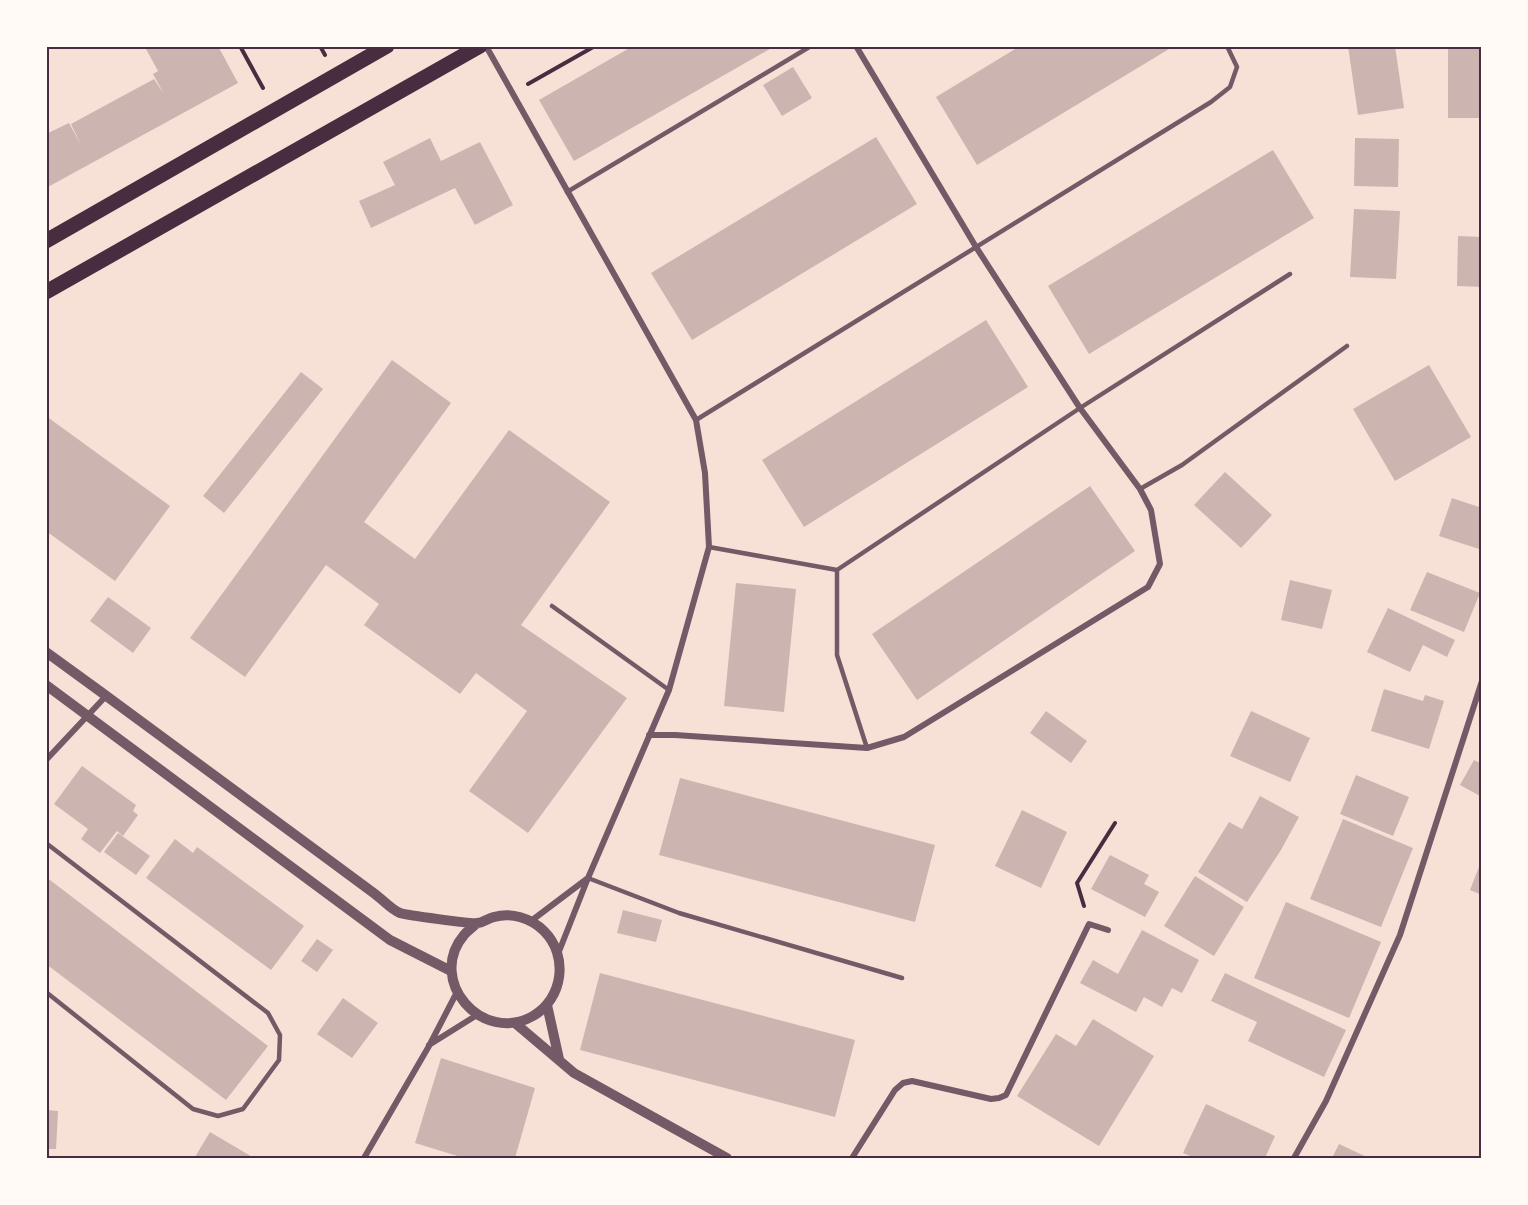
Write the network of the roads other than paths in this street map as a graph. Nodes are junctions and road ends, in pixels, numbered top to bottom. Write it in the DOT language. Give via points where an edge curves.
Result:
graph roads {
  1 [pos="387,46"];
  2 [pos="480,46"];
  3 [pos="486,46"];
  4 [pos="811,46"];
  5 [pos="856,46"];
  6 [pos="1227,46"];
  7 [pos="567,192"];
  8 [pos="46,241"];
  9 [pos="976,247"];
  10 [pos="1290,273"];
  11 [pos="46,292"];
  12 [pos="1347,346"];
  13 [pos="1080,408"];
  14 [pos="696,420"];
  15 [pos="1140,489"];
  16 [pos="709,547"];
  17 [pos="837,570"];
  18 [pos="552,606"];
  19 [pos="46,652"];
  20 [pos="1482,681"];
  21 [pos="46,685"];
  22 [pos="669,690"];
  23 [pos="106,696"];
  24 [pos="88,715"];
  25 [pos="649,735"];
  26 [pos="867,748"];
  27 [pos="46,760"];
  28 [pos="46,843"];
  29 [pos="588,878"];
  30 [pos="531,921"];
  31 [pos="477,923"];
  32 [pos="1108,930"];
  33 [pos="558,954"];
  34 [pos="451,971"];
  35 [pos="902,978"];
  36 [pos="46,992"];
  37 [pos="457,992"];
  38 [pos="547,1005"];
  39 [pos="477,1015"];
  40 [pos="515,1023"];
  41 [pos="429,1046"];
  42 [pos="559,1059"];
  43 [pos="364,1158"];
  44 [pos="727,1158"];
  45 [pos="852,1158"];
  46 [pos="1294,1158"];
  1 -- 8 [label="main road"];
  2 -- 11 [label="main road"];
  3 -- 7 [label="street"];
  4 -- 7 [label="lane"];
  5 -- 9 [label="street"];
  6 -- 9 [label="lane" via="1236,67 1230,87"];
  7 -- 14 [label="street"];
  9 -- 13 [label="street"];
  9 -- 14 [label="lane"];
  10 -- 13 [label="lane"];
  12 -- 15 [label="lane" via="1182,465"];
  13 -- 15 [label="street"];
  13 -- 17 [label="lane"];
  14 -- 16 [label="street" via="705,473"];
  15 -- 26 [label="street" via="1151,510 1160,564 1148,587 904,737"];
  16 -- 17 [label="lane"];
  16 -- 22 [label="street"];
  17 -- 26 [label="lane" via="837,655"];
  18 -- 22 [label="lane"];
  19 -- 23 [label="street"];
  20 -- 46 [label="street" via="1400,935 1326,1101"];
  21 -- 24 [label="street"];
  22 -- 25 [label="street"];
  23 -- 24 [label="street"];
  23 -- 31 [label="street" via="400,913"];
  24 -- 27 [label="street"];
  24 -- 34 [label="street" via="390,940"];
  25 -- 26 [label="street"];
  25 -- 29 [label="street"];
  28 -- 36 [label="lane" via="268,1013 280,1035 279,1059 243,1109 218,1116 193,1109"];
  29 -- 30 [label="street"];
  29 -- 33 [label="street"];
  29 -- 35 [label="lane" via="679,913"];
  30 -- 31 [label="street" via="513,915"];
  30 -- 33 [label="street" via="552,941"];
  31 -- 34 [label="street" via="454,952"];
  32 -- 45 [label="street" via="1089,924 1006,1095 991,1099 912,1081 903,1083"];
  33 -- 38 [label="street" via="559,981"];
  34 -- 37 [label="street"];
  37 -- 39 [label="street"];
  37 -- 41 [label="street"];
  38 -- 40 [label="street"];
  38 -- 42 [label="street"];
  39 -- 40 [label="street" via="489,1021"];
  39 -- 41 [label="street"];
  40 -- 42 [label="street"];
  41 -- 43 [label="street"];
  42 -- 44 [label="street" via="574,1073"];
}
